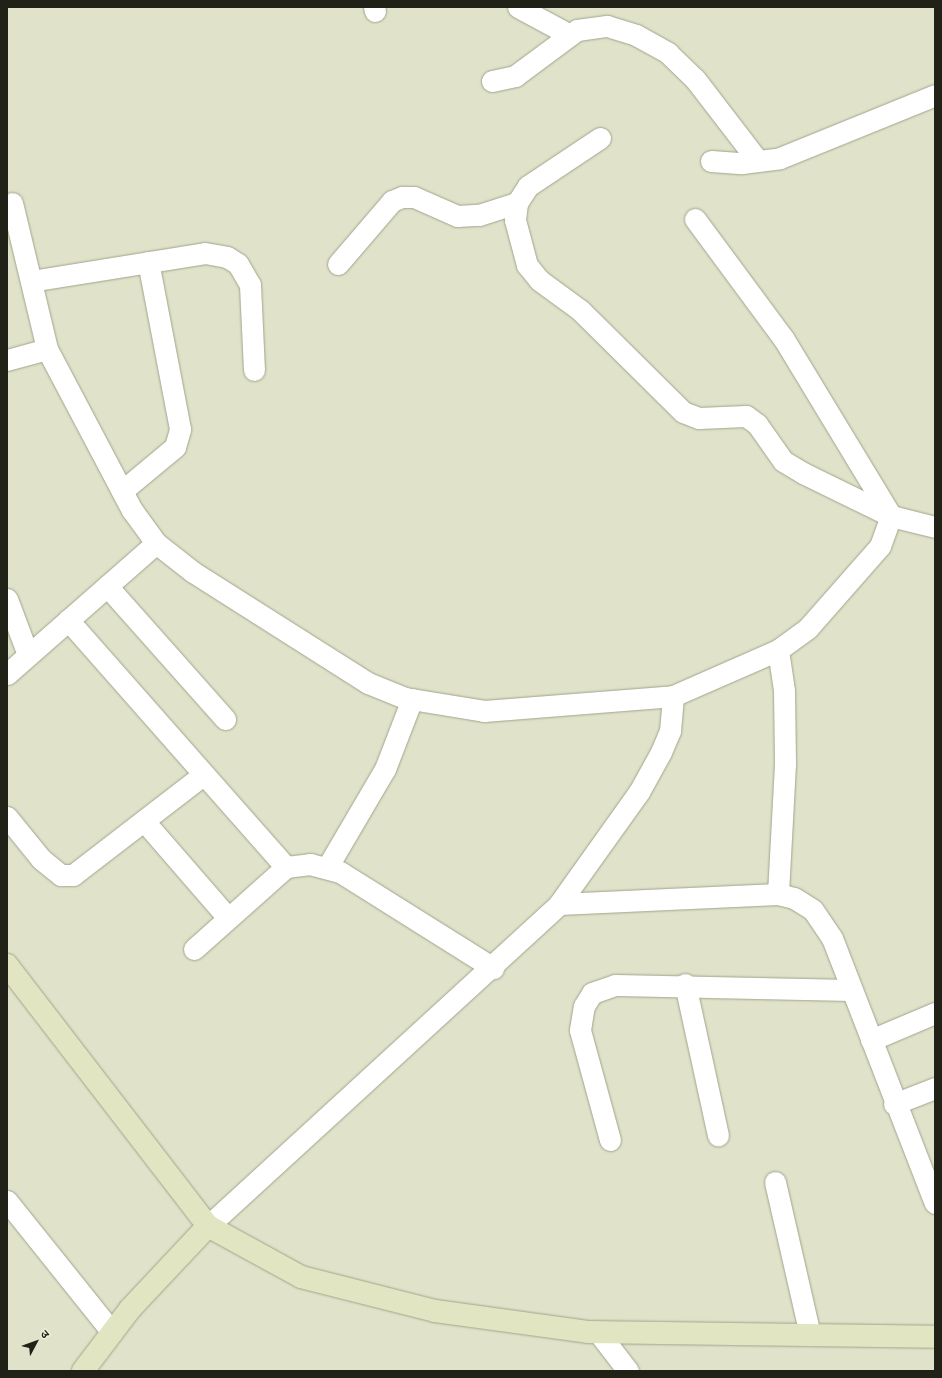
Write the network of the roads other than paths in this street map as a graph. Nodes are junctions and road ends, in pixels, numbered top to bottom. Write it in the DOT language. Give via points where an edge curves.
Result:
graph roads {
  1 [pos="518,7"];
  2 [pos="570,35"];
  3 [pos="492,81"];
  4 [pos="935,95"];
  5 [pos="600,138"];
  6 [pos="711,161"];
  7 [pos="758,162"];
  8 [pos="12,203"];
  9 [pos="517,203"];
  10 [pos="695,219"];
  11 [pos="148,262"];
  12 [pos="338,264"];
  13 [pos="31,281"];
  14 [pos="47,349"];
  15 [pos="7,360"];
  16 [pos="254,370"];
  17 [pos="122,492"];
  18 [pos="891,516"];
  19 [pos="935,527"];
  20 [pos="156,543"];
  21 [pos="107,586"];
  22 [pos="7,599"];
  23 [pos="68,620"];
  24 [pos="778,650"];
  25 [pos="28,655"];
  26 [pos="7,674"];
  27 [pos="673,696"];
  28 [pos="412,699"];
  29 [pos="225,719"];
  30 [pos="204,774"];
  31 [pos="7,817"];
  32 [pos="144,821"];
  33 [pos="328,866"];
  34 [pos="286,867"];
  35 [pos="778,894"];
  36 [pos="559,904"];
  37 [pos="228,918"];
  38 [pos="194,949"];
  39 [pos="7,965"];
  40 [pos="493,968"];
  41 [pos="686,984"];
  42 [pos="852,990"];
  43 [pos="935,1013"];
  44 [pos="871,1040"];
  45 [pos="935,1088"];
  46 [pos="894,1104"];
  47 [pos="718,1135"];
  48 [pos="610,1140"];
  49 [pos="775,1182"];
  50 [pos="7,1200"];
  51 [pos="935,1203"];
  52 [pos="208,1226"];
  53 [pos="112,1332"];
  54 [pos="598,1332"];
  55 [pos="810,1335"];
  56 [pos="935,1337"];
  57 [pos="83,1371"];
  58 [pos="628,1371"];
  1 -- 2 [label="street"];
  2 -- 3 [label="street" via="515,76"];
  2 -- 7 [label="street" via="589,26 607,26 636,35 668,53 728,118"];
  4 -- 7 [label="street" via="780,158"];
  5 -- 9 [label="street" via="528,186"];
  6 -- 7 [label="street"];
  8 -- 13 [label="street"];
  9 -- 12 [label="street" via="479,215 457,216 414,197 402,197 392,202"];
  9 -- 18 [label="street" via="515,220 527,265 535,275 580,310 683,412 698,418 746,416 757,424 783,461"];
  10 -- 18 [label="street" via="783,338"];
  11 -- 13 [label="street"];
  11 -- 16 [label="street" via="205,253 227,257 238,264 250,285"];
  11 -- 17 [label="street" via="180,429 175,447"];
  13 -- 14 [label="street"];
  14 -- 15 [label="street"];
  14 -- 17 [label="street"];
  17 -- 20 [label="street"];
  18 -- 19 [label="street"];
  18 -- 24 [label="street" via="880,546 856,577 808,628"];
  20 -- 21 [label="street"];
  20 -- 28 [label="street" via="193,572 368,683"];
  21 -- 23 [label="street"];
  21 -- 29 [label="street"];
  22 -- 25 [label="street"];
  23 -- 25 [label="street"];
  23 -- 30 [label="street"];
  24 -- 27 [label="street"];
  24 -- 35 [label="street" via="784,690 785,764"];
  25 -- 26 [label="street"];
  27 -- 28 [label="street" via="484,711"];
  27 -- 36 [label="street" via="670,731 661,752 639,792"];
  28 -- 33 [label="street" via="385,769"];
  30 -- 32 [label="street"];
  30 -- 34 [label="street"];
  31 -- 32 [label="street" via="41,859 61,875 81,872"];
  32 -- 37 [label="street"];
  33 -- 34 [label="street"];
  33 -- 40 [label="street"];
  34 -- 37 [label="street"];
  35 -- 36 [label="street"];
  35 -- 42 [label="street" via="794,898 813,910 832,938"];
  36 -- 40 [label="street"];
  37 -- 38 [label="street"];
  39 -- 52 [label="street"];
  40 -- 52 [label="street" via="341,1100"];
  41 -- 42 [label="street"];
  41 -- 47 [label="street"];
  41 -- 48 [label="street" via="615,985 592,993 584,1006 580,1030"];
  42 -- 44 [label="street"];
  43 -- 44 [label="street"];
  44 -- 46 [label="street"];
  45 -- 46 [label="street"];
  46 -- 51 [label="street"];
  49 -- 55 [label="street"];
  50 -- 53 [label="street"];
  52 -- 53 [label="street"];
  52 -- 54 [label="street" via="301,1277 435,1311"];
  53 -- 57 [label="street"];
  54 -- 55 [label="street"];
  54 -- 58 [label="street"];
  55 -- 56 [label="street"];
}
